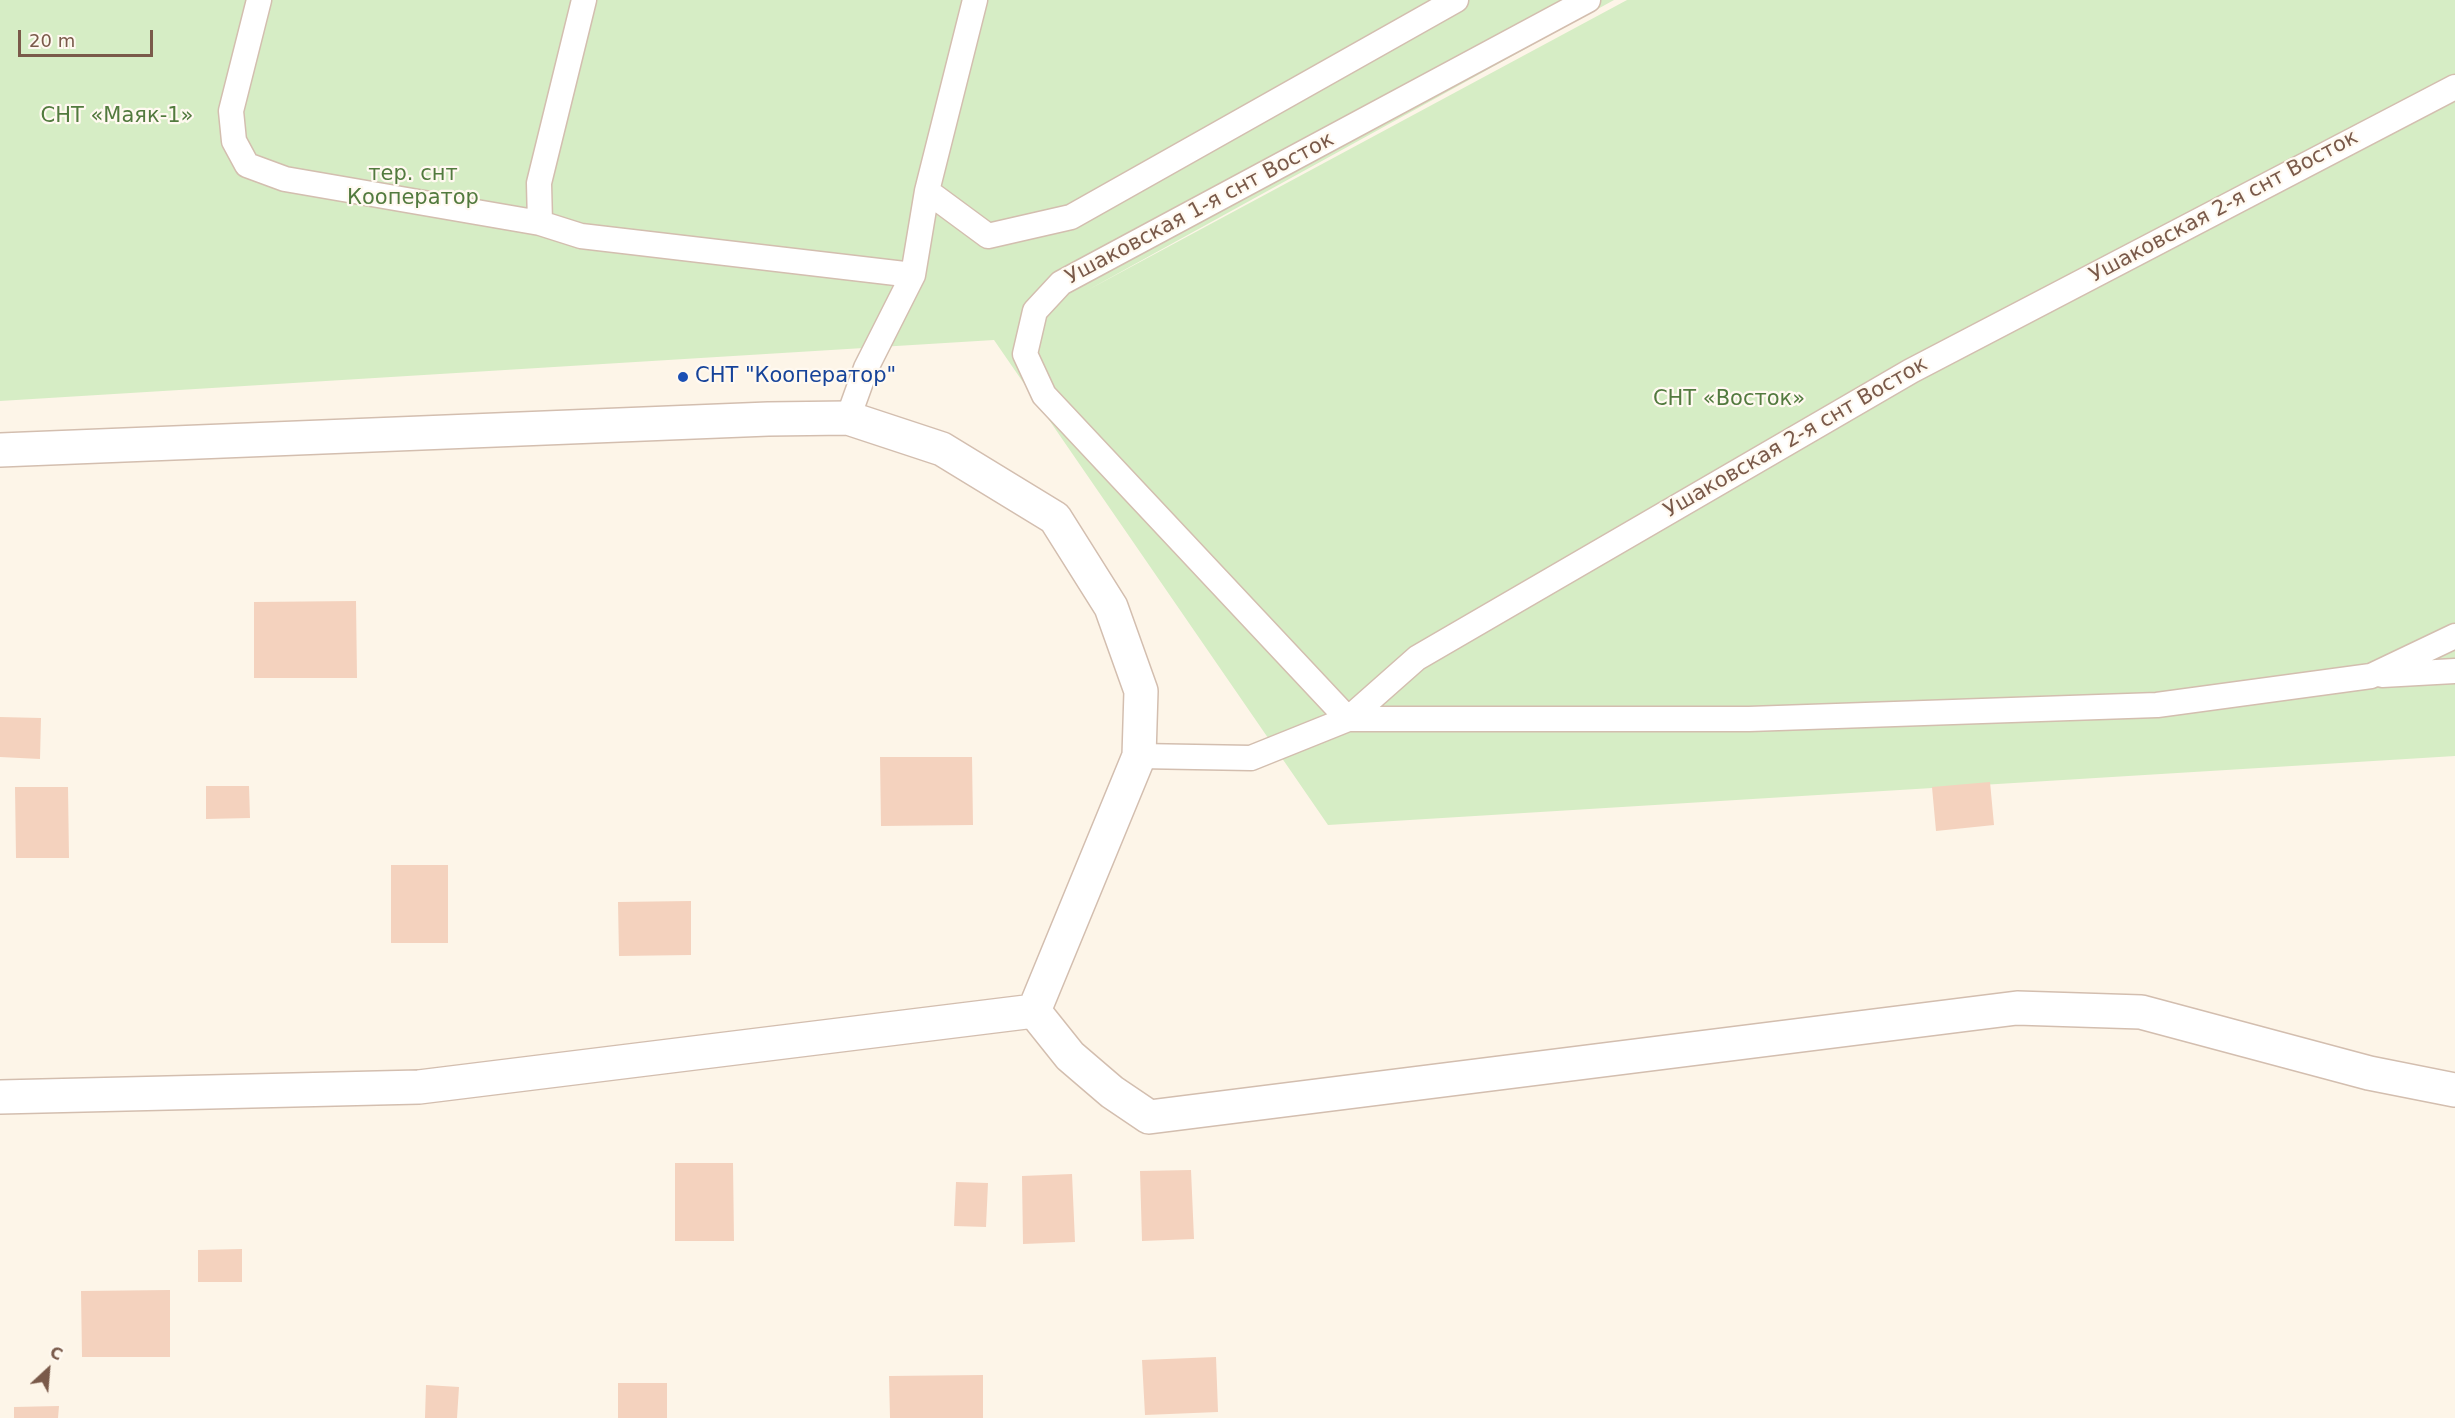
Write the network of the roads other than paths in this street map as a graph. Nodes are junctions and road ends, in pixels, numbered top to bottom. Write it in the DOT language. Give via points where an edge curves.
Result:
graph roads {
  1 [pos="259,0"];
  2 [pos="584,0"];
  3 [pos="975,0"];
  4 [pos="1456,0"];
  5 [pos="1588,0"];
  6 [pos="2455,87"];
  7 [pos="927,191"];
  8 [pos="540,223"];
  9 [pos="913,275"];
  10 [pos="848,418"];
  11 [pos="0,450"];
  12 [pos="2455,636"];
  13 [pos="2455,671"];
  14 [pos="2371,676"];
  15 [pos="1348,719"];
  16 [pos="1139,756"];
  17 [pos="1034,1011"];
  18 [pos="2455,1090"];
  19 [pos="0,1097"];
  1 -- 8 [label="lane" via="231,111 234,141 247,165 285,179"];
  2 -- 8 [label="lane" via="539,183"];
  3 -- 7 [label="lane"];
  4 -- 7 [label="lane" via="1071,217 988,236"];
  5 -- 15 [label="lane, Ушаковская 1-я снт Восток" via="1061,283 1035,311 1025,354 1044,395"];
  6 -- 15 [label="lane, Ушаковская 2-я снт Восток" via="1911,371 1417,658"];
  7 -- 9 [label="lane"];
  8 -- 9 [label="lane" via="580,236"];
  9 -- 10 [label="lane" via="866,368"];
  10 -- 11 [label="street"];
  10 -- 16 [label="street" via="942,449 1055,518 1111,607 1141,691"];
  12 -- 14 [label="lane"];
  13 -- 14 [label="lane"];
  14 -- 15 [label="lane" via="2157,705 1749,719"];
  15 -- 16 [label="lane, Ушаковская 2-я снт Восток" via="1251,758"];
  16 -- 17 [label="street"];
  17 -- 18 [label="street" via="1070,1056 1149,1118 2017,1008 2141,1012 2369,1074"];
  17 -- 19 [label="street" via="419,1087"];
}
